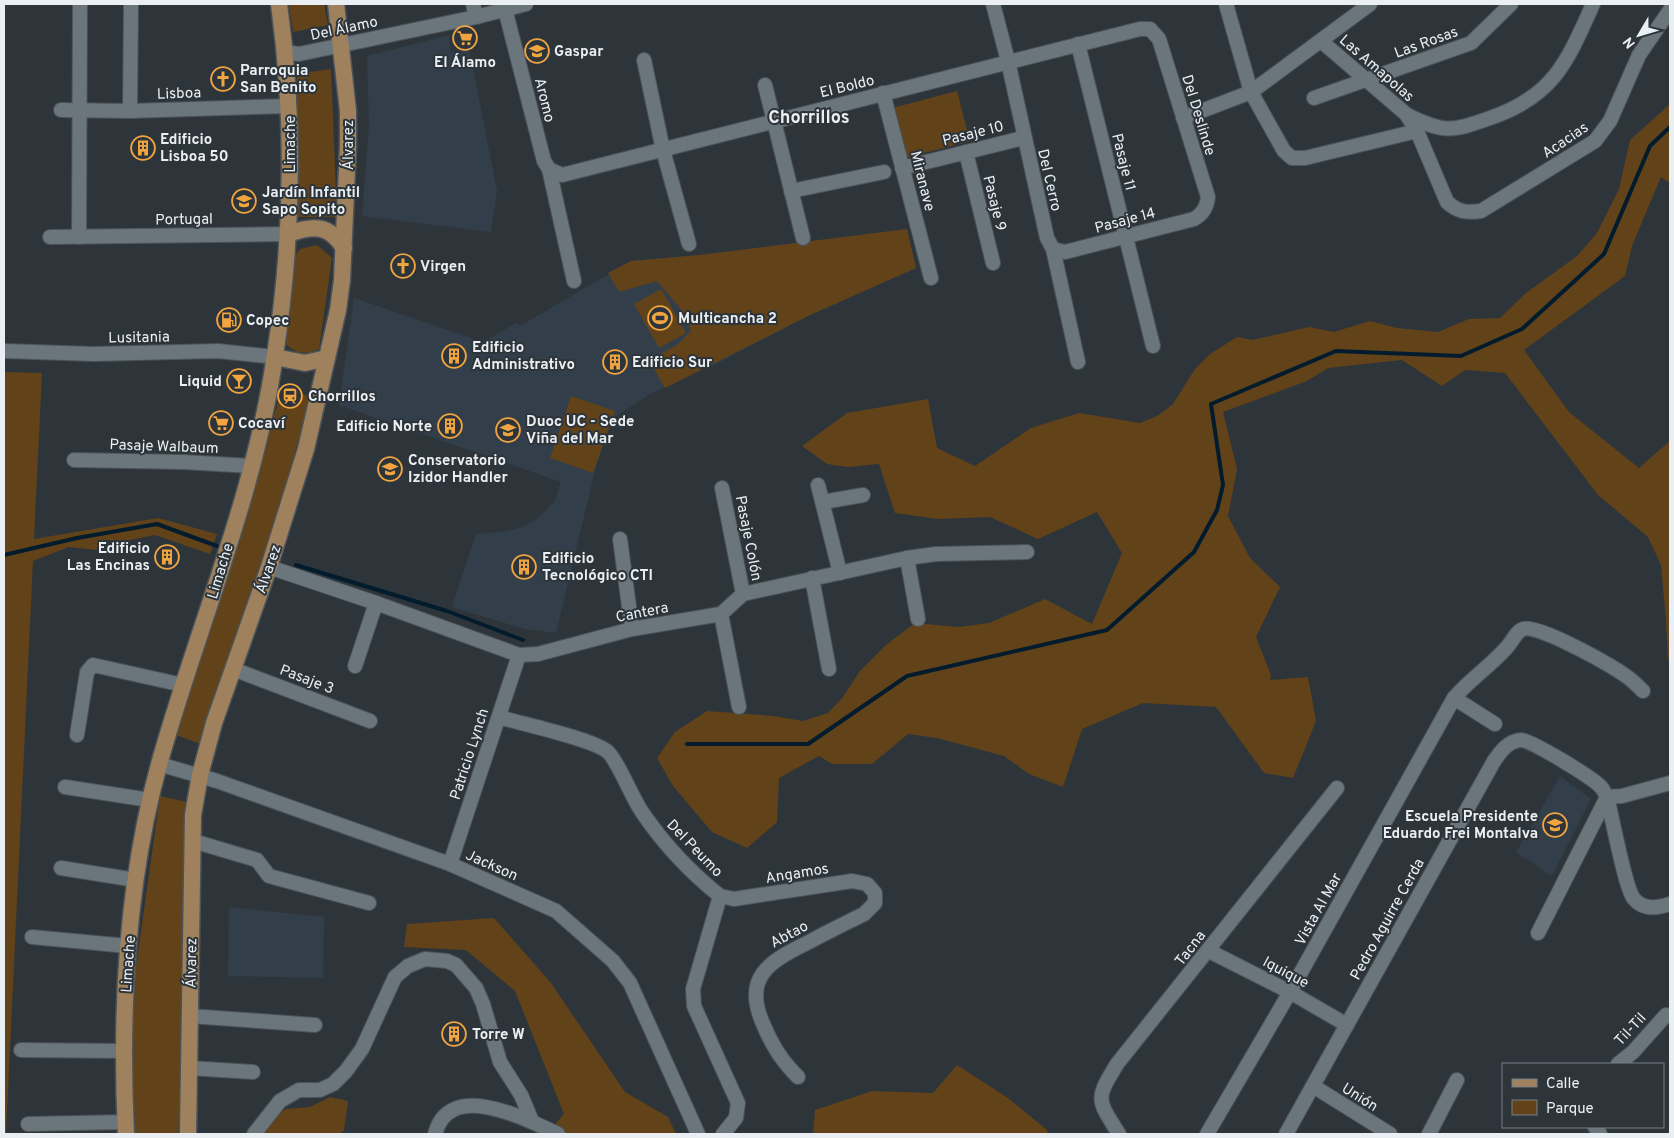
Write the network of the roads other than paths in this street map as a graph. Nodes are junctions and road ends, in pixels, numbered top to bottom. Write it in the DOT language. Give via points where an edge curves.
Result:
graph roads {
  1 [pos="80,4"];
  2 [pos="131,4"];
  3 [pos="279,4"];
  4 [pos="336,4"];
  5 [pos="526,4"];
  6 [pos="993,4"];
  7 [pos="1226,4"];
  8 [pos="1370,4"];
  9 [pos="1511,4"];
  10 [pos="1593,4"];
  11 [pos="505,9"];
  12 [pos="475,10"];
  13 [pos="1670,10"];
  14 [pos="1150,29"];
  15 [pos="1321,41"];
  16 [pos="341,44"];
  17 [pos="1078,44"];
  18 [pos="285,52"];
  19 [pos="644,60"];
  20 [pos="1008,61"];
  21 [pos="1368,80"];
  22 [pos="765,85"];
  23 [pos="1251,92"];
  24 [pos="883,93"];
  25 [pos="1314,98"];
  26 [pos="290,106"];
  27 [pos="61,110"];
  28 [pos="78,110"];
  29 [pos="130,111"];
  30 [pos="1406,114"];
  31 [pos="1183,118"];
  32 [pos="773,122"];
  33 [pos="1417,132"];
  34 [pos="1024,138"];
  35 [pos="663,150"];
  36 [pos="966,152"];
  37 [pos="549,168"];
  38 [pos="902,168"];
  39 [pos="884,172"];
  40 [pos="791,191"];
  41 [pos="1447,202"];
  42 [pos="1203,212"];
  43 [pos="288,234"];
  44 [pos="50,237"];
  45 [pos="79,237"];
  46 [pos="803,238"];
  47 [pos="1125,238"];
  48 [pos="689,244"];
  49 [pos="344,248"];
  50 [pos="1053,249"];
  51 [pos="993,262"];
  52 [pos="931,278"];
  53 [pos="574,281"];
  54 [pos="1153,346"];
  55 [pos="4,352"];
  56 [pos="275,357"];
  57 [pos="327,358"];
  58 [pos="1078,362"];
  59 [pos="74,460"];
  60 [pos="252,466"];
  61 [pos="818,485"];
  62 [pos="722,488"];
  63 [pos="864,494"];
  64 [pos="823,502"];
  65 [pos="620,540"];
  66 [pos="1027,552"];
  67 [pos="907,558"];
  68 [pos="270,567"];
  69 [pos="840,573"];
  70 [pos="812,578"];
  71 [pos="743,594"];
  72 [pos="376,603"];
  73 [pos="721,614"];
  74 [pos="918,619"];
  75 [pos="632,629"];
  76 [pos="519,655"];
  77 [pos="355,666"];
  78 [pos="233,669"];
  79 [pos="830,669"];
  80 [pos="183,686"];
  81 [pos="1643,691"];
  82 [pos="1454,698"];
  83 [pos="740,707"];
  84 [pos="499,717"];
  85 [pos="370,721"];
  86 [pos="1495,724"];
  87 [pos="77,735"];
  88 [pos="159,764"];
  89 [pos="200,775"];
  90 [pos="1670,783"];
  91 [pos="65,787"];
  92 [pos="1337,788"];
  93 [pos="1607,797"];
  94 [pos="150,800"];
  95 [pos="193,841"];
  96 [pos="450,864"];
  97 [pos="61,868"];
  98 [pos="136,880"];
  99 [pos="876,893"];
  100 [pos="720,896"];
  101 [pos="369,903"];
  102 [pos="1670,904"];
  103 [pos="1538,933"];
  104 [pos="32,937"];
  105 [pos="128,946"];
  106 [pos="1209,951"];
  107 [pos="1290,992"];
  108 [pos="1666,1014"];
  109 [pos="190,1016"];
  110 [pos="315,1025"];
  111 [pos="1347,1025"];
  112 [pos="21,1050"];
  113 [pos="124,1051"];
  114 [pos="1619,1063"];
  115 [pos="189,1068"];
  116 [pos="253,1072"];
  117 [pos="798,1077"];
  118 [pos="1457,1080"];
  119 [pos="1313,1086"];
  120 [pos="532,1122"];
  121 [pos="28,1124"];
  122 [pos="126,1128"];
  123 [pos="188,1134"];
  124 [pos="254,1134"];
  125 [pos="435,1134"];
  126 [pos="558,1134"];
  127 [pos="698,1134"];
  128 [pos="724,1134"];
  129 [pos="1119,1134"];
  130 [pos="1207,1134"];
  131 [pos="1286,1134"];
  132 [pos="1390,1134"];
  133 [pos="1431,1134"];
  134 [pos="1445,1134"];
  1 -- 28 [label="street"];
  2 -- 29 [label="street"];
  3 -- 18 [label="main road, Limache"];
  4 -- 16 [label="main road, Álvarez"];
  5 -- 11 [label="street, Del Álamo"];
  6 -- 20 [label="street, Del Cerro"];
  7 -- 23 [label="street"];
  8 -- 15 [label="street"];
  9 -- 21 [label="street, Las Rosas" via="1471,43"];
  10 -- 30 [label="street" via="1564,65 1540,93 1517,109 1466,127 1445,130"];
  11 -- 12 [label="street, Del Álamo"];
  11 -- 37 [label="street, Aromo" via="541,152"];
  12 -- 16 [label="street, Del Álamo"];
  13 -- 41 [label="street, Acacias" via="1639,55 1610,121 1595,141 1480,211 1466,213"];
  14 -- 17 [label="street, El Boldo"];
  14 -- 31 [label="street, Del Deslinde" via="1159,39"];
  15 -- 21 [label="street, Las Amapolas"];
  15 -- 23 [label="street"];
  16 -- 18 [label="street, Del Álamo" via="299,54"];
  16 -- 49 [label="main road, Álvarez" via="348,111"];
  17 -- 20 [label="street, El Boldo"];
  17 -- 47 [label="street, Pasaje 11"];
  18 -- 26 [label="main road, Limache"];
  19 -- 35 [label="street"];
  20 -- 24 [label="street, El Boldo"];
  20 -- 34 [label="street, Del Cerro"];
  21 -- 25 [label="street, Las Rosas"];
  21 -- 30 [label="street, Las Amapolas"];
  22 -- 32 [label="street"];
  23 -- 31 [label="street"];
  23 -- 33 [label="street" via="1284,151 1292,158 1305,158"];
  24 -- 32 [label="street, El Boldo"];
  24 -- 38 [label="street, Miranave"];
  26 -- 29 [label="street, Lisboa"];
  26 -- 43 [label="main road, Limache"];
  27 -- 28 [label="street, Lisboa"];
  28 -- 29 [label="street, Lisboa"];
  28 -- 45 [label="street"];
  30 -- 33 [label="street, Las Amapolas"];
  31 -- 42 [label="street, Del Deslinde" via="1208,197"];
  32 -- 35 [label="street, El Boldo"];
  32 -- 40 [label="street"];
  33 -- 41 [label="street, Las Amapolas"];
  34 -- 36 [label="street, Pasaje 10"];
  34 -- 50 [label="street, Del Cerro" via="1047,238"];
  35 -- 37 [label="street, El Boldo" via="562,175"];
  35 -- 48 [label="street"];
  36 -- 38 [label="street, Pasaje 10"];
  36 -- 51 [label="street, Pasaje 9"];
  37 -- 53 [label="street"];
  38 -- 52 [label="street, Miranave"];
  39 -- 40 [label="street"];
  40 -- 46 [label="street"];
  42 -- 47 [label="street, Pasaje 14" via="1194,218"];
  43 -- 45 [label="street, Portugal"];
  43 -- 49 [label="main road" via="305,228 321,228 332,233"];
  43 -- 56 [label="main road, Limache"];
  44 -- 45 [label="street, Portugal"];
  47 -- 50 [label="street, Pasaje 14" via="1065,252"];
  47 -- 54 [label="street, Pasaje 11"];
  49 -- 57 [label="main road, Álvarez" via="338,310"];
  50 -- 58 [label="street, Del Cerro"];
  55 -- 56 [label="street, Lusitania" via="218,351"];
  56 -- 57 [label="main road" via="305,363"];
  56 -- 60 [label="main road, Limache"];
  57 -- 68 [label="main road, Álvarez" via="308,441"];
  59 -- 60 [label="street, Pasaje Walbaum"];
  60 -- 80 [label="main road, Limache"];
  61 -- 64 [label="street"];
  62 -- 71 [label="street, Pasaje Colón"];
  63 -- 64 [label="street"];
  64 -- 69 [label="street"];
  65 -- 75 [label="street"];
  66 -- 67 [label="street" via="936,554"];
  67 -- 69 [label="street"];
  67 -- 74 [label="street"];
  68 -- 72 [label="street, Cantera"];
  68 -- 78 [label="main road, Álvarez"];
  69 -- 70 [label="street"];
  70 -- 71 [label="street"];
  70 -- 79 [label="street"];
  71 -- 73 [label="street"];
  72 -- 76 [label="street, Cantera"];
  72 -- 77 [label="street"];
  73 -- 75 [label="street, Cantera"];
  73 -- 83 [label="street"];
  75 -- 76 [label="street, Cantera" via="538,654"];
  76 -- 84 [label="street, Patricio Lynch"];
  78 -- 85 [label="street, Pasaje 3"];
  78 -- 89 [label="main road, Álvarez"];
  80 -- 87 [label="street" via="93,665 87,672"];
  80 -- 88 [label="main road, Limache"];
  81 -- 82 [label="street, Vista Al Mar" via="1626,676 1585,652 1530,628 1518,633 1498,658 1469,680"];
  82 -- 86 [label="street"];
  82 -- 107 [label="street, Vista Al Mar"];
  84 -- 96 [label="street, Patricio Lynch"];
  84 -- 100 [label="street, Del Peumo" via="594,744 608,753 656,832 701,881"];
  88 -- 89 [label="street, Jackson"];
  88 -- 94 [label="main road, Limache"];
  89 -- 95 [label="main road, Álvarez" via="193,815"];
  89 -- 96 [label="street, Jackson"];
  90 -- 93 [label="street"];
  91 -- 94 [label="street"];
  92 -- 106 [label="street, Tacna"];
  93 -- 102 [label="street, Pedro Aguirre Cerda" via="1630,892 1642,906"];
  93 -- 103 [label="street"];
  93 -- 111 [label="street, Pedro Aguirre Cerda" via="1594,780 1523,740 1502,749"];
  94 -- 98 [label="main road, Limache"];
  95 -- 101 [label="street" via="257,860 270,876"];
  95 -- 109 [label="main road, Álvarez"];
  96 -- 127 [label="street, Jackson" via="556,911 613,961 630,983"];
  97 -- 98 [label="street"];
  98 -- 105 [label="main road, Limache"];
  99 -- 100 [label="street, Angamos" via="866,884 852,881 734,899"];
  99 -- 117 [label="street, Abtao" via="875,903 864,914 776,958 763,972 757,986 756,1002 763,1024 777,1054"];
  100 -- 128 [label="street, Del Peumo" via="692,989 694,1006 738,1103 736,1118"];
  104 -- 105 [label="street"];
  105 -- 113 [label="main road, Limache"];
  106 -- 107 [label="street, Iquique"];
  106 -- 129 [label="street, Tacna" via="1117,1064 1100,1094 1102,1107"];
  107 -- 111 [label="street, Iquique"];
  107 -- 130 [label="street, Vista Al Mar"];
  108 -- 114 [label="street, Til-Til"];
  109 -- 110 [label="street"];
  109 -- 115 [label="main road, Álvarez"];
  111 -- 119 [label="street, Pedro Aguirre Cerda"];
  112 -- 113 [label="street"];
  113 -- 122 [label="main road, Limache"];
  115 -- 116 [label="street"];
  115 -- 123 [label="main road, Álvarez"];
  118 -- 133 [label="street"];
  119 -- 131 [label="street, Pedro Aguirre Cerda"];
  119 -- 132 [label="street, Unión"];
  120 -- 124 [label="street" via="521,1096 500,1062 476,988 448,960 425,960 408,966 395,977 362,1048 346,1071 320,1090 299,1090 280,1101"];
  120 -- 125 [label="street" via="488,1107 468,1105 446,1113"];
  120 -- 126 [label="street"];
  121 -- 122 [label="street"];
  133 -- 134 [label="street"];
}
